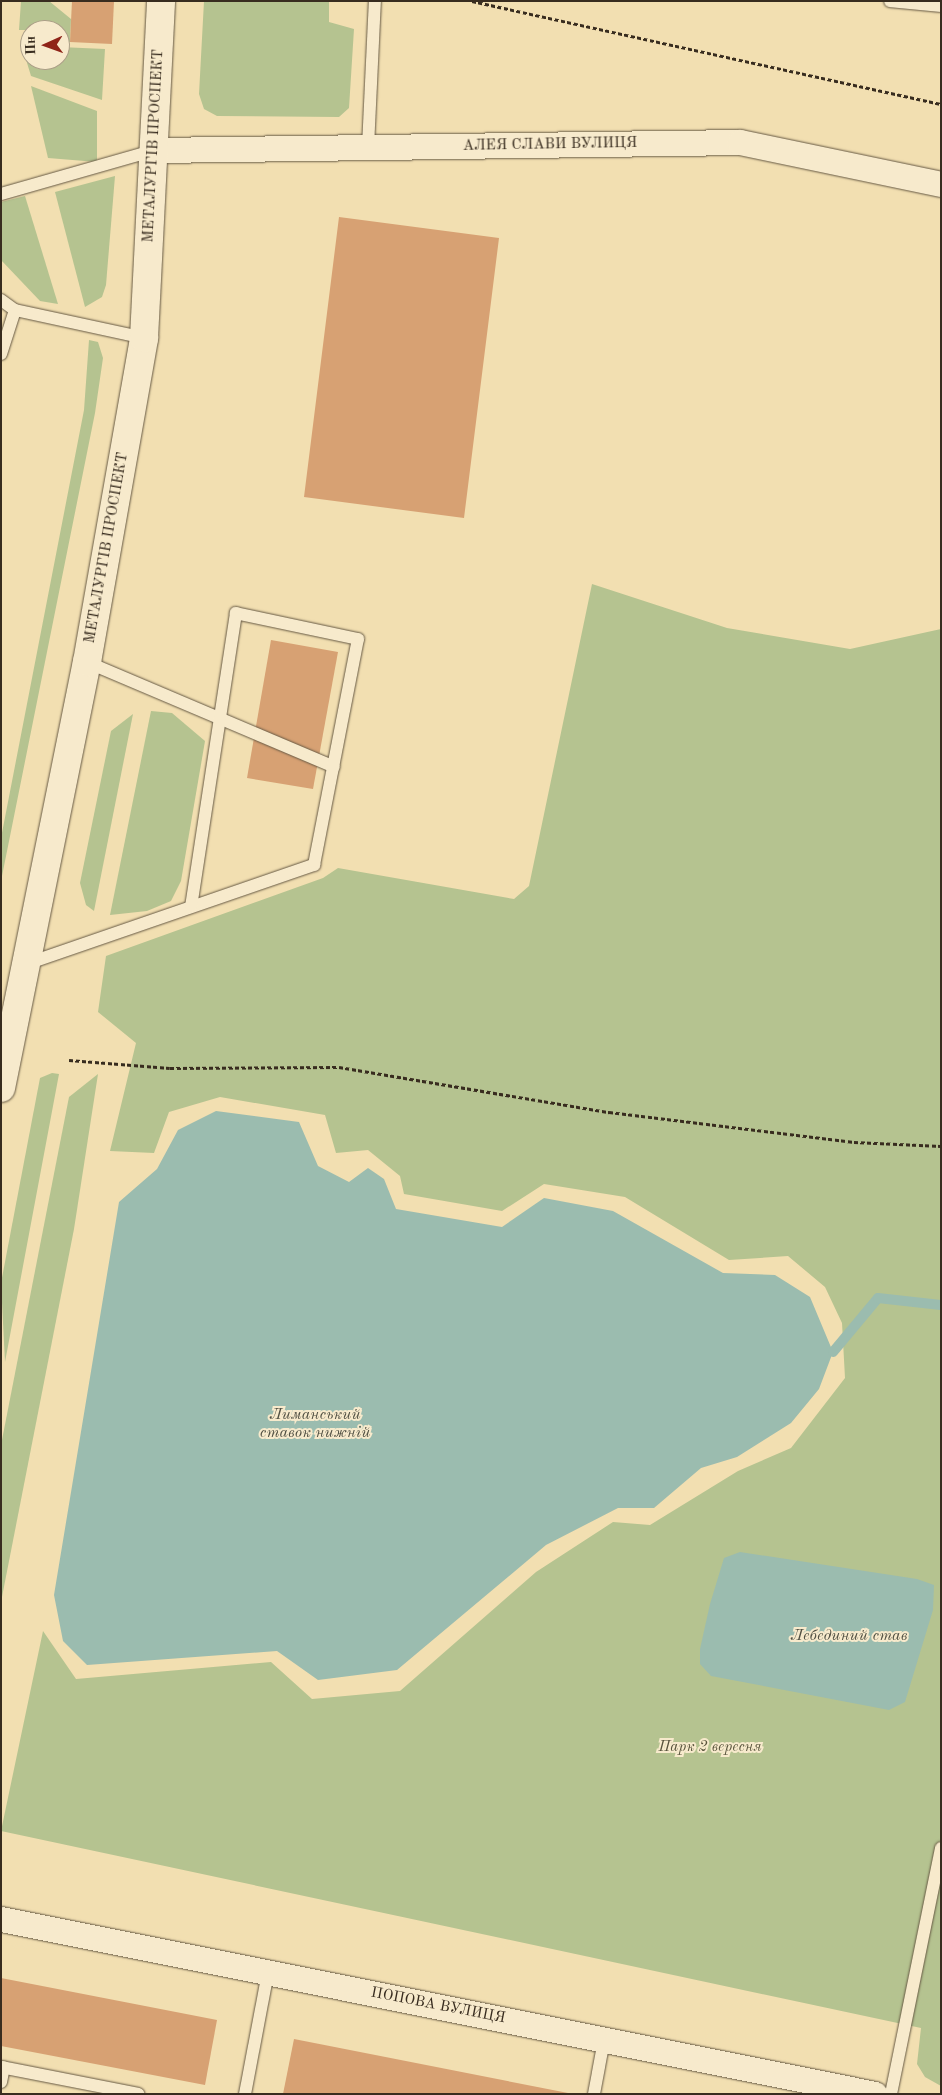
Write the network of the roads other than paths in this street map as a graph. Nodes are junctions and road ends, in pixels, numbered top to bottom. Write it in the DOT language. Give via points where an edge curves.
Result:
graph roads {
  1 [pos="161,1"];
  2 [pos="375,1"];
  3 [pos="890,1"];
  4 [pos="941,6"];
  5 [pos="368,147"];
  6 [pos="155,150"];
  7 [pos="941,184"];
  8 [pos="1,194"];
  9 [pos="1,300"];
  10 [pos="14,310"];
  11 [pos="144,338"];
  12 [pos="1,354"];
  13 [pos="87,662"];
  14 [pos="220,721"];
  15 [pos="334,767"];
  16 [pos="192,907"];
  17 [pos="26,964"];
  18 [pos="1,1088"];
  19 [pos="941,1848"];
  20 [pos="1,1918"];
  21 [pos="268,1972"];
  22 [pos="604,2040"];
  23 [pos="3,2067"];
  24 [pos="1,2082"];
  25 [pos="138,2094"];
  26 [pos="246,2094"];
  27 [pos="594,2094"];
  28 [pos="875,2094"];
  29 [pos="891,2094"];
  1 -- 6 [label="street, МЕТАЛУРГІВ ПРОСПЕКТ"];
  2 -- 5 [label="lane"];
  3 -- 4 [label="lane"];
  5 -- 6 [label="street, АЛЕЯ СЛАВИ ВУЛИЦЯ"];
  5 -- 7 [label="street, АЛЕЯ СЛАВИ ВУЛИЦЯ" via="740,142"];
  6 -- 8 [label="lane"];
  6 -- 11 [label="street, МЕТАЛУРГІВ ПРОСПЕКТ"];
  9 -- 10 [label="lane"];
  10 -- 11 [label="lane"];
  10 -- 12 [label="lane"];
  11 -- 13 [label="street, МЕТАЛУРГІВ ПРОСПЕКТ"];
  13 -- 14 [label="lane"];
  13 -- 17 [label="street, МЕТАЛУРГІВ ПРОСПЕКТ"];
  14 -- 15 [label="lane"];
  14 -- 15 [label="lane" via="236,613 358,639"];
  14 -- 16 [label="lane"];
  15 -- 16 [label="lane" via="314,865"];
  16 -- 17 [label="lane"];
  17 -- 18 [label="street, МЕТАЛУРГІВ ПРОСПЕКТ"];
  19 -- 29 [label="lane"];
  20 -- 21 [label="street, ПОПОВА ВУЛИЦЯ"];
  21 -- 22 [label="street, ПОПОВА ВУЛИЦЯ"];
  21 -- 26 [label="lane"];
  22 -- 27 [label="lane"];
  22 -- 28 [label="street, ПОПОВА ВУЛИЦЯ"];
  23 -- 24 [label="lane"];
  23 -- 25 [label="lane"];
}
